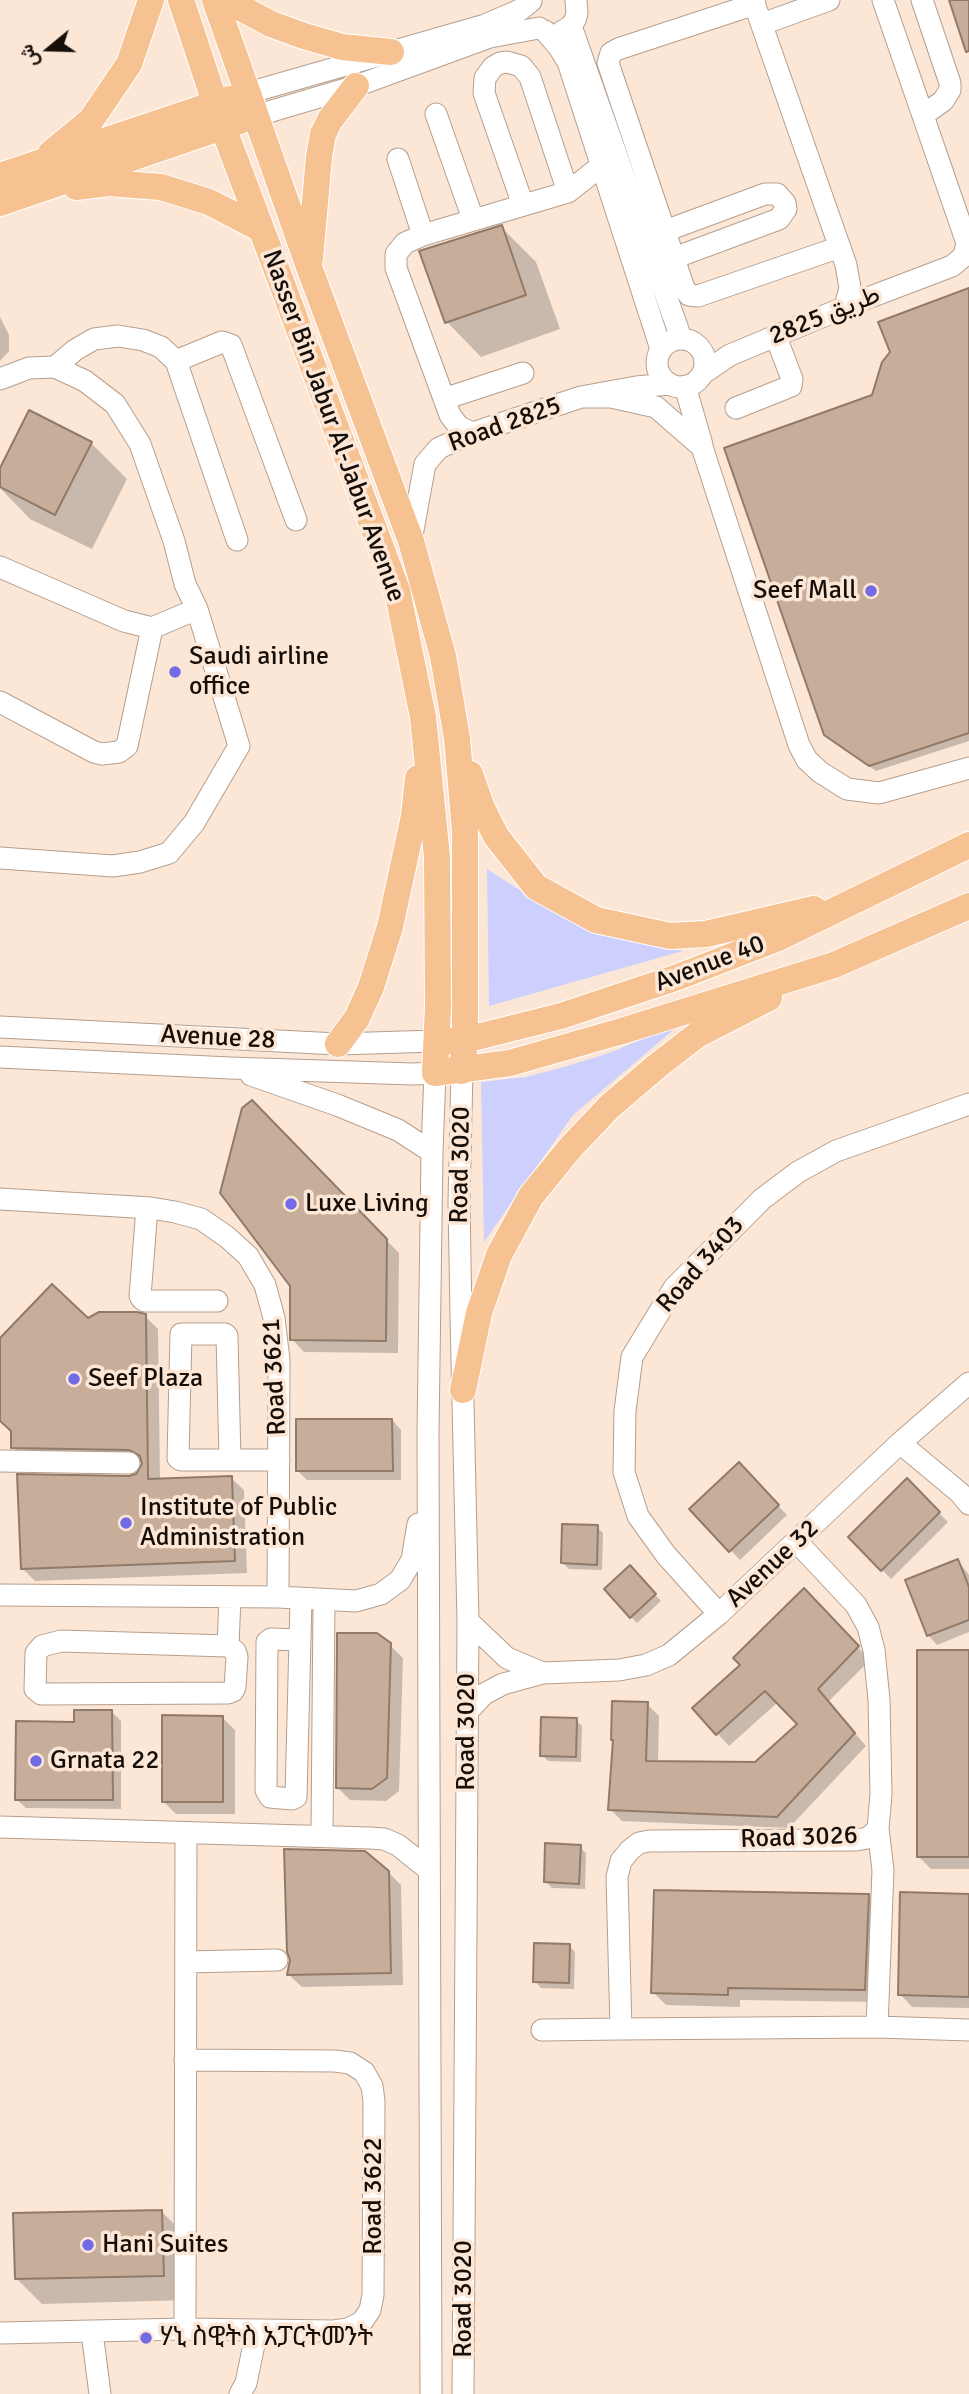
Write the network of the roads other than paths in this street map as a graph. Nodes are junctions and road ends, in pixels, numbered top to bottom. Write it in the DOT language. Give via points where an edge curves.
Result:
graph roads {
  1 [pos="151,0"];
  2 [pos="181,0"];
  3 [pos="215,0"];
  4 [pos="232,0"];
  5 [pos="576,0"];
  6 [pos="829,0"];
  7 [pos="883,0"];
  8 [pos="922,0"];
  9 [pos="531,1"];
  10 [pos="756,9"];
  11 [pos="571,26"];
  12 [pos="542,29"];
  13 [pos="391,52"];
  14 [pos="356,86"];
  15 [pos="251,104"];
  16 [pos="436,114"];
  17 [pos="923,115"];
  18 [pos="219,116"];
  19 [pos="398,159"];
  20 [pos="38,163"];
  21 [pos="0,176"];
  22 [pos="605,176"];
  23 [pos="33,191"];
  24 [pos="570,191"];
  25 [pos="0,202"];
  26 [pos="523,205"];
  27 [pos="473,219"];
  28 [pos="261,229"];
  29 [pos="665,231"];
  30 [pos="423,235"];
  31 [pos="840,247"];
  32 [pos="674,258"];
  33 [pos="309,268"];
  34 [pos="845,307"];
  35 [pos="776,337"];
  36 [pos="681,338"];
  37 [pos="661,349"];
  38 [pos="176,361"];
  39 [pos="55,367"];
  40 [pos="523,373"];
  41 [pos="702,374"];
  42 [pos="0,379"];
  43 [pos="677,385"];
  44 [pos="581,397"];
  45 [pos="444,399"];
  46 [pos="736,408"];
  47 [pos="473,433"];
  48 [pos="702,446"];
  49 [pos="296,520"];
  50 [pos="743,532"];
  51 [pos="237,540"];
  52 [pos="411,541"];
  53 [pos="0,567"];
  54 [pos="197,609"];
  55 [pos="152,628"];
  56 [pos="0,702"];
  57 [pos="423,717"];
  58 [pos="457,738"];
  59 [pos="969,768"];
  60 [pos="969,845"];
  61 [pos="0,858"];
  62 [pos="867,896"];
  63 [pos="965,910"];
  64 [pos="834,965"];
  65 [pos="0,1027"];
  66 [pos="465,1040"];
  67 [pos="436,1041"];
  68 [pos="338,1044"];
  69 [pos="0,1057"];
  70 [pos="230,1068"];
  71 [pos="462,1071"];
  72 [pos="435,1073"];
  73 [pos="969,1104"];
  74 [pos="432,1152"];
  75 [pos="0,1199"];
  76 [pos="147,1208"];
  77 [pos="217,1301"];
  78 [pos="969,1383"];
  79 [pos="463,1390"];
  80 [pos="428,1432"];
  81 [pos="900,1443"];
  82 [pos="230,1460"];
  83 [pos="279,1460"];
  84 [pos="0,1461"];
  85 [pos="129,1463"];
  86 [pos="969,1504"];
  87 [pos="797,1542"];
  88 [pos="0,1595"];
  89 [pos="230,1597"];
  90 [pos="278,1597"];
  91 [pos="302,1599"];
  92 [pos="324,1601"];
  93 [pos="719,1614"];
  94 [pos="468,1621"];
  95 [pos="300,1640"];
  96 [pos="228,1646"];
  97 [pos="543,1673"];
  98 [pos="467,1712"];
  99 [pos="0,1827"];
  100 [pos="878,1829"];
  101 [pos="186,1833"];
  102 [pos="322,1835"];
  103 [pos="429,1870"];
  104 [pos="277,1960"];
  105 [pos="186,1962"];
  106 [pos="877,2026"];
  107 [pos="621,2029"];
  108 [pos="542,2030"];
  109 [pos="969,2030"];
  110 [pos="185,2060"];
  111 [pos="185,2329"];
  112 [pos="257,2330"];
  113 [pos="92,2332"];
  114 [pos="0,2333"];
  115 [pos="431,2361"];
  116 [pos="464,2391"];
  117 [pos="100,2394"];
  118 [pos="240,2394"];
  119 [pos="421,2394"];
  120 [pos="430,2394"];
  1 -- 20 [label="main road" via="130,64 91,120"];
  2 -- 18 [label="main road, Nasser Bin Jabur Al-Jabur Avenue"];
  3 -- 15 [label="main road, Nasser Bin Jabur Al-Jabur Avenue"];
  4 -- 13 [label="main road" via="271,24 304,36 342,47"];
  5 -- 11 [label="street" via="578,13"];
  6 -- 10 [label="street"];
  7 -- 17 [label="street"];
  8 -- 17 [label="street" via="950,83 943,101"];
  9 -- 12 [label="street" via="531,16"];
  9 -- 13 [label="street" via="492,23"];
  10 -- 29 [label="street" via="611,53 608,63"];
  10 -- 31 [label="street"];
  11 -- 12 [label="street" via="559,33"];
  11 -- 36 [label="street"];
  12 -- 14 [label="street" via="490,37"];
  12 -- 22 [label="street" via="568,62"];
  13 -- 15 [label="street"];
  14 -- 15 [label="street"];
  14 -- 33 [label="main road" via="323,134"];
  15 -- 18 [label="main road"];
  15 -- 33 [label="main road, Nasser Bin Jabur Al-Jabur Avenue"];
  16 -- 27 [label="street"];
  17 -- 34 [label="street" via="967,243 964,256 952,266"];
  18 -- 20 [label="main road"];
  18 -- 23 [label="main road"];
  18 -- 28 [label="main road, Nasser Bin Jabur Al-Jabur Avenue"];
  19 -- 30 [label="street"];
  20 -- 21 [label="main road"];
  22 -- 24 [label="street"];
  22 -- 37 [label="street"];
  23 -- 25 [label="main road"];
  23 -- 28 [label="main road" via="109,183 161,187 209,202"];
  24 -- 26 [label="street"];
  24 -- 26 [label="street" via="530,77 521,66 500,63 485,78 484,93"];
  26 -- 27 [label="street"];
  27 -- 30 [label="street"];
  28 -- 57 [label="main road, Nasser Bin Jabur Al-Jabur Avenue" via="397,590"];
  29 -- 32 [label="street"];
  29 -- 32 [label="street" via="765,194 777,194 785,203 779,219"];
  30 -- 45 [label="street" via="400,248 396,268"];
  31 -- 32 [label="street" via="698,296 688,295"];
  31 -- 34 [label="street" via="850,282"];
  33 -- 52 [label="main road, Nasser Bin Jabur Al-Jabur Avenue"];
  34 -- 35 [label="street, طريق 2825"];
  35 -- 41 [label="street, طريق 2825" via="730,355"];
  35 -- 46 [label="street" via="791,386"];
  36 -- 37 [label="street"];
  36 -- 41 [label="street" via="702,350"];
  37 -- 43 [label="street" via="657,368 664,380"];
  38 -- 39 [label="street" via="161,347 118,336 94,339"];
  38 -- 49 [label="street" via="222,342 231,345"];
  38 -- 51 [label="street"];
  39 -- 42 [label="street" via="29,368"];
  39 -- 54 [label="street" via="85,381 115,404 140,444"];
  40 -- 45 [label="street"];
  41 -- 43 [label="street" via="698,380"];
  43 -- 44 [label="street, Road 2825"];
  43 -- 48 [label="street"];
  44 -- 47 [label="street, Road 2825"];
  44 -- 48 [label="street" via="611,397 656,407"];
  45 -- 47 [label="street" via="454,422"];
  47 -- 52 [label="street, Road 2825" via="439,448 425,464"];
  48 -- 50 [label="street" via="710,448"];
  48 -- 59 [label="street" via="807,760 847,789 879,793"];
  52 -- 58 [label="main road, Nasser Bin Jabur Al-Jabur Avenue" via="443,656"];
  53 -- 55 [label="street" via="124,621"];
  54 -- 55 [label="street"];
  54 -- 61 [label="street" via="239,746 194,822 169,853 140,862 113,866"];
  55 -- 56 [label="street" via="127,746 119,752 94,752"];
  57 -- 67 [label="main road, Nasser Bin Jabur Al-Jabur Avenue" via="437,857"];
  57 -- 68 [label="main road" via="414,816 390,927 371,987"];
  58 -- 62 [label="main road" via="496,836 536,887 596,920 670,936 706,934"];
  58 -- 66 [label="main road, Nasser Bin Jabur Al-Jabur Avenue" via="465,831"];
  60 -- 62 [label="main road, Avenue 40"];
  62 -- 66 [label="main road, Avenue 40" via="776,939 678,977 561,1016"];
  63 -- 64 [label="main road, Avenue 40"];
  64 -- 71 [label="main road, Avenue 40" via="510,1063"];
  64 -- 79 [label="main road" via="697,1035 610,1106 571,1147 531,1196 499,1255 479,1313"];
  65 -- 68 [label="street, Avenue 28"];
  66 -- 67 [label="main road, Avenue 40"];
  66 -- 71 [label="main road, Nasser Bin Jabur Al-Jabur Avenue"];
  67 -- 68 [label="street, Avenue 28"];
  67 -- 72 [label="main road, Nasser Bin Jabur Al-Jabur Avenue"];
  69 -- 70 [label="street, Avenue 28"];
  70 -- 72 [label="street, Avenue 28"];
  70 -- 74 [label="street" via="388,1126"];
  71 -- 72 [label="main road, Avenue 40"];
  71 -- 79 [label="street, Road 3020"];
  72 -- 74 [label="street, Road 3020"];
  73 -- 93 [label="street, Road 3403" via="836,1151 780,1185 674,1288 632,1357 624,1472 638,1516"];
  74 -- 80 [label="street, Road 3020"];
  75 -- 76 [label="street, Road 3621"];
  76 -- 77 [label="street" via="142,1299"];
  76 -- 83 [label="street, Road 3621" via="201,1219 248,1256 265,1285 279,1360"];
  78 -- 81 [label="street, Avenue 32"];
  79 -- 94 [label="street, Road 3020"];
  80 -- 92 [label="street" via="412,1560 400,1580 381,1594 356,1601"];
  80 -- 103 [label="street, Road 3020"];
  81 -- 86 [label="street"];
  81 -- 87 [label="street, Avenue 32"];
  82 -- 82 [label="street" via="178,1458 181,1334 227,1336"];
  82 -- 83 [label="street"];
  83 -- 90 [label="street, Road 3621"];
  84 -- 85 [label="street"];
  87 -- 93 [label="street, Avenue 32"];
  87 -- 100 [label="street, Road 3026" via="856,1605 868,1628 879,1700"];
  88 -- 89 [label="street"];
  89 -- 90 [label="street"];
  89 -- 96 [label="street"];
  90 -- 91 [label="street"];
  91 -- 92 [label="street"];
  91 -- 95 [label="street"];
  92 -- 102 [label="street"];
  93 -- 97 [label="street, Avenue 32" via="669,1655 646,1665"];
  94 -- 97 [label="street" via="507,1658"];
  94 -- 98 [label="street, Road 3020"];
  95 -- 95 [label="street" via="296,1797 292,1800 270,1797 267,1790 267,1642"];
  96 -- 96 [label="street" via="52,1643 36,1653 35,1689 41,1694 228,1693 235,1687 237,1657"];
  97 -- 98 [label="street" via="493,1688"];
  98 -- 116 [label="street, Road 3020"];
  99 -- 101 [label="street"];
  100 -- 106 [label="street" via="883,1870"];
  100 -- 107 [label="street, Road 3026" via="868,1838 856,1840 649,1840 630,1850 617,1877"];
  101 -- 102 [label="street"];
  101 -- 105 [label="street"];
  102 -- 103 [label="street" via="384,1839"];
  103 -- 115 [label="street, Road 3020"];
  104 -- 105 [label="street"];
  105 -- 110 [label="street"];
  106 -- 107 [label="street"];
  106 -- 109 [label="street"];
  107 -- 108 [label="street"];
  110 -- 111 [label="street"];
  110 -- 112 [label="street, Road 3622" via="350,2063 364,2072 372,2086 370,2310 362,2322 348,2329"];
  111 -- 112 [label="street, Road 3622"];
  111 -- 113 [label="street, Road 3622"];
  112 -- 118 [label="street"];
  113 -- 114 [label="street, Road 3622"];
  113 -- 117 [label="street"];
  115 -- 119 [label="street"];
  115 -- 120 [label="street, Road 3020"];
}
